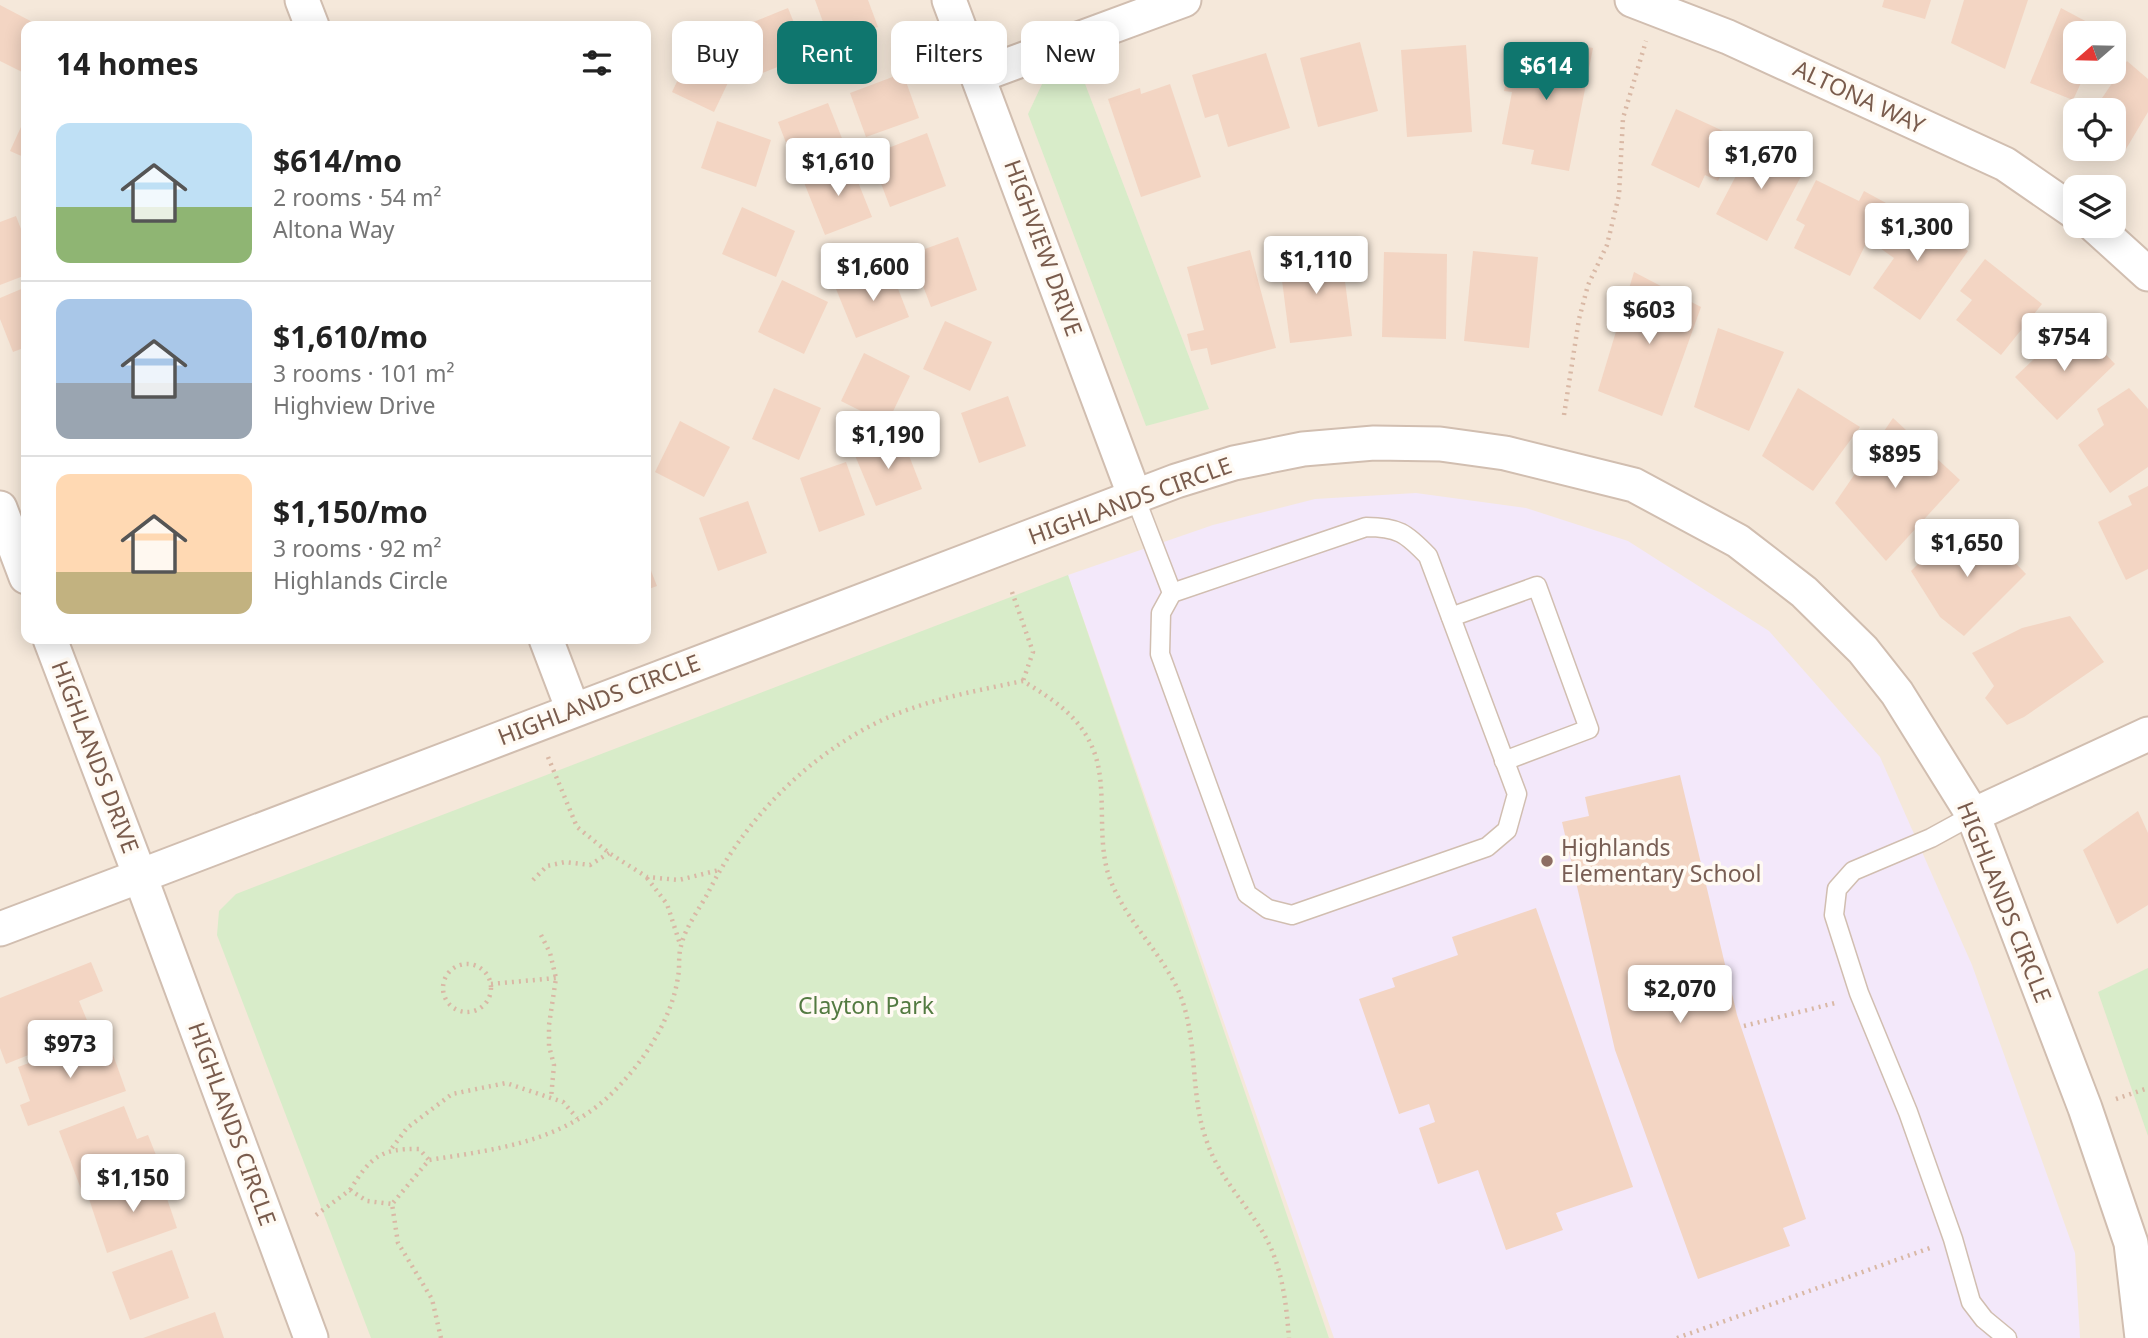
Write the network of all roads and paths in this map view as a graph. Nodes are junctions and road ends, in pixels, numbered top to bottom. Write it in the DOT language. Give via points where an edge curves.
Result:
graph roads {
  1 [pos="302,0"];
  2 [pos="948,0"];
  3 [pos="1184,0"];
  4 [pos="1632,0"];
  5 [pos="310,21"];
  6 [pos="956,21"];
  7 [pos="1647,37"];
  8 [pos="1007,65"];
  9 [pos="981,84"];
  10 [pos="2063,204"];
  11 [pos="2108,238"];
  12 [pos="2148,274"];
  13 [pos="1564,415"];
  14 [pos="1135,497"];
  15 [pos="0,508"];
  16 [pos="21,564"];
  17 [pos="1012,592"];
  18 [pos="1172,593"];
  19 [pos="1451,617"];
  20 [pos="52,644"];
  21 [pos="547,644"];
  22 [pos="1023,681"];
  23 [pos="573,710"];
  24 [pos="2148,734"];
  25 [pos="548,757"];
  26 [pos="1504,761"];
  27 [pos="1973,815"];
  28 [pos="609,853"];
  29 [pos="719,870"];
  30 [pos="140,876"];
  31 [pos="647,877"];
  32 [pos="533,880"];
  33 [pos="0,929"];
  34 [pos="541,935"];
  35 [pos="681,945"];
  36 [pos="556,978"];
  37 [pos="491,984"];
  38 [pos="1859,993"];
  39 [pos="1744,1026"];
  40 [pos="2148,1087"];
  41 [pos="551,1098"];
  42 [pos="2114,1099"];
  43 [pos="577,1118"];
  44 [pos="392,1148"];
  45 [pos="429,1160"];
  46 [pos="350,1190"];
  47 [pos="392,1204"];
  48 [pos="316,1214"];
  49 [pos="1953,1239"];
  50 [pos="311,1338"];
  51 [pos="441,1338"];
  52 [pos="1289,1338"];
  53 [pos="1677,1338"];
  54 [pos="2007,1338"];
  55 [pos="2142,1338"];
  1 -- 5 [label="street"];
  2 -- 6 [label="street, HIGHVIEW DRIVE"];
  3 -- 8 [label="street"];
  4 -- 10 [label="street, ALTONA WAY" via="1728,37 2004,164"];
  7 -- 13 [label="path" via="1623,118 1619,195 1607,245 1588,285 1579,319"];
  9 -- 14 [label="street, HIGHVIEW DRIVE"];
  11 -- 12 [label="street"];
  14 -- 18 [label="lane"];
  14 -- 23 [label="street, HIGHLANDS CIRCLE"];
  14 -- 27 [label="street, HIGHLANDS CIRCLE" via="1234,463 1303,449 1374,443 1440,444 1505,453 1634,485 1738,541 1804,592 1863,650 1898,693"];
  15 -- 16 [label="street"];
  17 -- 22 [label="path" via="1033,652"];
  18 -- 19 [label="lane" via="1366,527 1392,527 1428,556"];
  18 -- 26 [label="lane" via="1161,613 1160,654 1247,894 1268,909 1292,915 1487,847 1507,830 1517,794"];
  19 -- 26 [label="lane"];
  19 -- 26 [label="lane" via="1537,586 1589,729"];
  20 -- 30 [label="street, HIGHLANDS DRIVE"];
  21 -- 23 [label="street"];
  22 -- 29 [label="path" via="954,695 893,717 835,747 793,780 753,823"];
  22 -- 52 [label="path" via="1064,705 1094,750 1110,879 1179,993 1191,1028 1197,1104 1206,1141 1223,1178 1262,1231 1278,1264"];
  23 -- 30 [label="street, HIGHLANDS CIRCLE"];
  24 -- 27 [label="street"];
  25 -- 28 [label="path" via="577,827"];
  27 -- 38 [label="lane" via="1853,871 1837,889 1834,915"];
  27 -- 55 [label="street, HIGHLANDS CIRCLE" via="2085,1108 2130,1243"];
  28 -- 31 [label="path"];
  28 -- 32 [label="path" via="590,865 565,862 547,866"];
  29 -- 31 [label="path" via="679,880"];
  29 -- 35 [label="path"];
  30 -- 33 [label="street"];
  30 -- 50 [label="street, HIGHLANDS CIRCLE"];
  31 -- 35 [label="path" via="667,904"];
  34 -- 36 [label="path"];
  35 -- 43 [label="path" via="678,979 664,1025 606,1099"];
  36 -- 37 [label="path"];
  36 -- 41 [label="path" via="549,1025 554,1065"];
  37 -- 37 [label="path" via="488,1001 474,1012 458,1011 442,992 444,976 463,964 478,966"];
  38 -- 39 [label="path" via="1828,1006"];
  38 -- 49 [label="lane"];
  40 -- 42 [label="path"];
  41 -- 43 [label="path" via="563,1102"];
  41 -- 44 [label="path" via="506,1083 452,1094 407,1128"];
  43 -- 45 [label="path" via="525,1144"];
  44 -- 45 [label="path" via="419,1149"];
  44 -- 46 [label="path" via="366,1164"];
  45 -- 47 [label="path"];
  46 -- 47 [label="path" via="368,1201"];
  46 -- 48 [label="path"];
  47 -- 51 [label="path" via="398,1243 432,1299"];
  49 -- 53 [label="path"];
  49 -- 54 [label="lane" via="1972,1303"];
}
